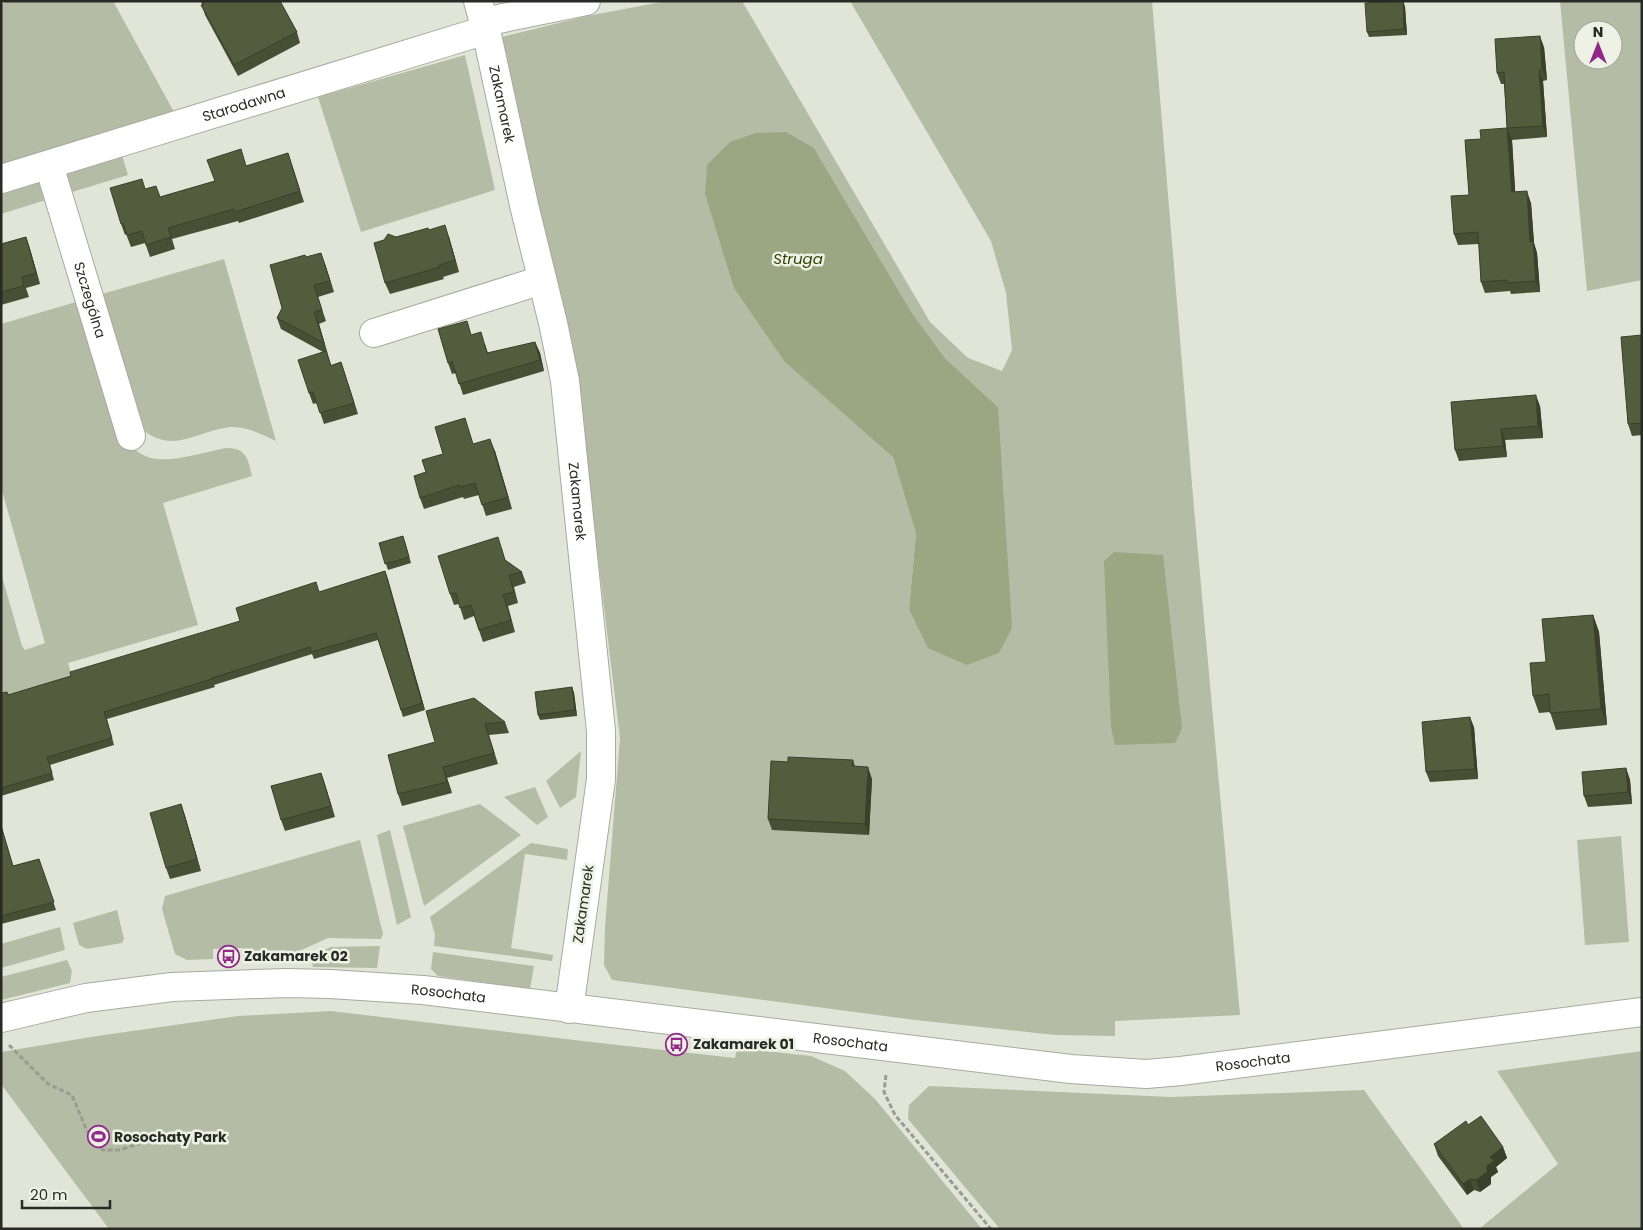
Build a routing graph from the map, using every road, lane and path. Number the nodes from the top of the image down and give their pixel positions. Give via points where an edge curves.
1 (586, 1) edge
2 (483, 18) edge
3 (49, 165) junction
4 (1, 179) edge
5 (542, 280) junction
6 (374, 333) dead end
7 (131, 436) dead end
8 (569, 1008) junction
9 (1642, 1012) edge
10 (1, 1018) edge
11 (8, 1044) dead end
12 (889, 1047) junction
13 (139, 1144) dead end
14 (991, 1229) edge

1 - 2 street, Starodawna
2 - 3 street, Starodawna
2 - 5 street, Zakamarek
3 - 4 street, Starodawna
3 - 7 street, Szczególna
5 - 6 street
5 - 8 street, Zakamarek via 565,381 600,731 601,779
8 - 10 street, Rosochata via 387,987 286,983 140,990 86,998
8 - 12 street, Rosochata
9 - 12 street, Rosochata via 1146,1074 1070,1069
11 - 13 path via 48,1084 72,1095 87,1131 104,1150
12 - 14 path via 884,1092 895,1115

